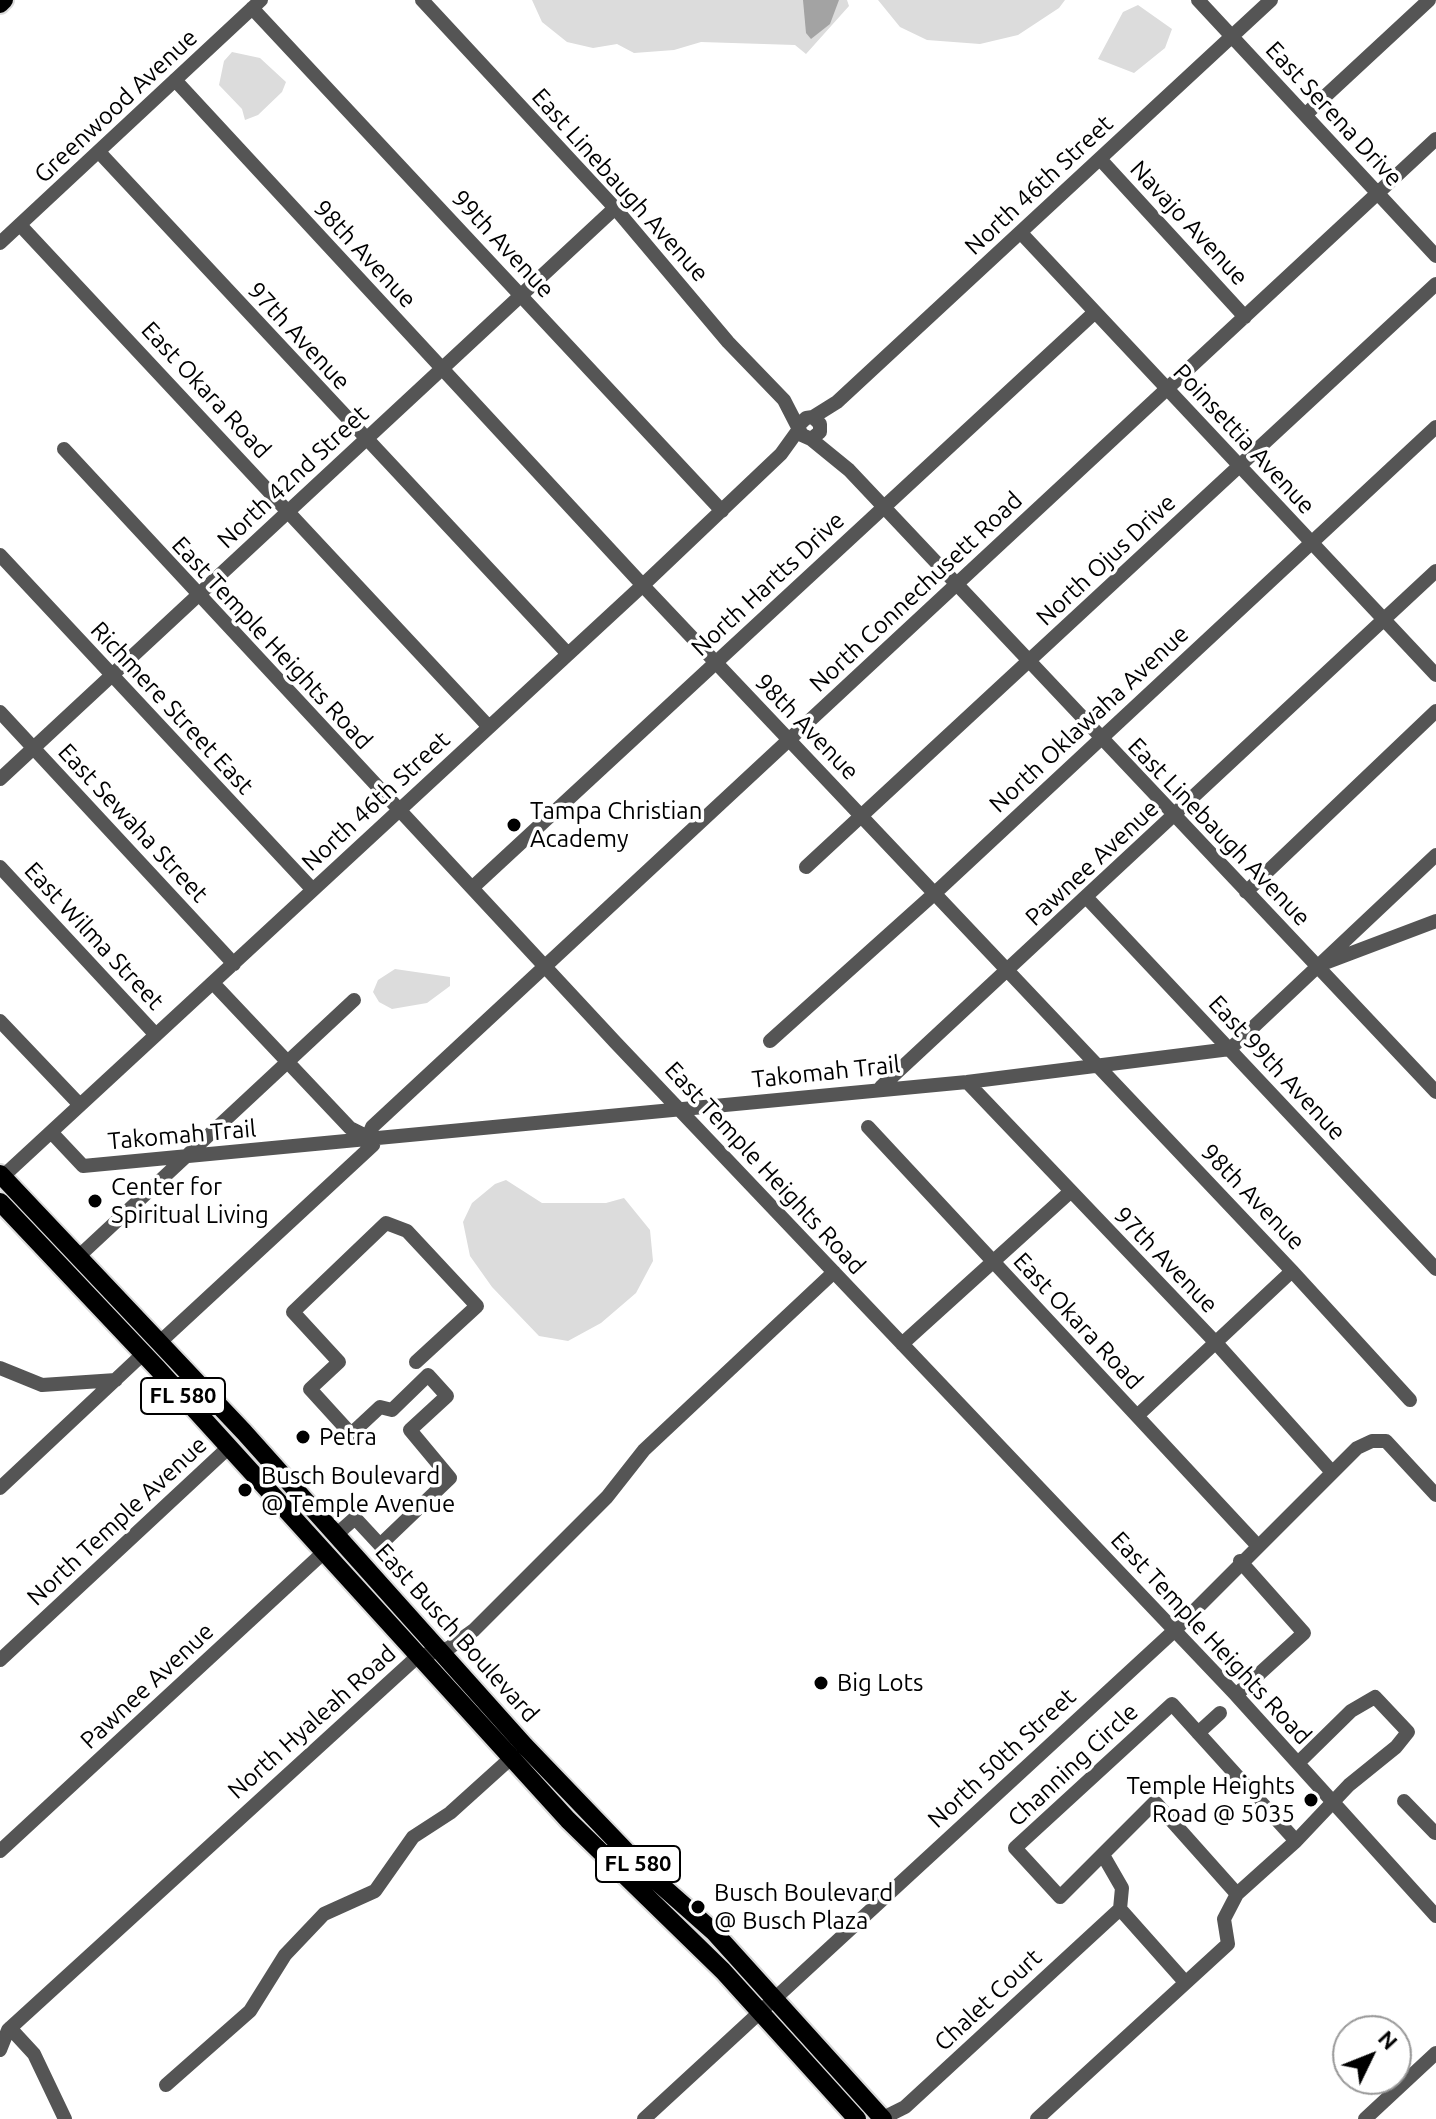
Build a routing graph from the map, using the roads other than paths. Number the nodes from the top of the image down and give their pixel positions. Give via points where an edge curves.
1 (422, 0) edge
2 (1198, 0) edge
3 (1271, 0) edge
4 (1429, 0) edge
5 (256, 4) edge
6 (1232, 36) junction
7 (175, 80) junction
8 (1305, 115) junction
9 (1436, 139) edge
10 (99, 152) junction
11 (1100, 159) junction
12 (1378, 193) junction
13 (615, 208) junction
14 (20, 225) junction
15 (1021, 233) junction
16 (0, 243) edge
17 (1436, 256) edge
18 (1436, 284) edge
19 (521, 295) junction
20 (1095, 312) junction
21 (1245, 317) junction
22 (442, 370) junction
23 (1167, 389) junction
24 (1436, 427) edge
25 (810, 428) junction
26 (365, 440) junction
27 (64, 449) dead end
28 (1239, 466) junction
29 (884, 507) junction
30 (290, 511) junction
31 (722, 511) junction
32 (1312, 543) junction
33 (0, 555) edge
34 (1436, 571) edge
35 (643, 585) junction
36 (957, 585) junction
37 (197, 596) junction
38 (1384, 620) junction
39 (568, 654) junction
40 (716, 662) junction
41 (1028, 662) junction
42 (1436, 675) edge
43 (112, 676) junction
44 (1436, 711) edge
45 (0, 712) edge
46 (489, 727) junction
47 (1100, 739) junction
48 (789, 741) junction
49 (33, 748) junction
50 (0, 779) edge
51 (398, 811) junction
52 (863, 817) junction
53 (1173, 817) junction
54 (1436, 855) edge
55 (0, 867) edge
56 (806, 867) dead end
57 (472, 888) junction
58 (313, 890) junction
59 (1246, 892) junction
60 (935, 893) junction
61 (1087, 898) junction
62 (1436, 921) edge
63 (234, 964) junction
64 (1317, 966) junction
65 (545, 967) junction
66 (1006, 971) junction
67 (213, 983) junction
68 (354, 1000) dead end
69 (0, 1021) edge
70 (156, 1035) junction
71 (770, 1041) dead end
72 (1230, 1049) junction
73 (286, 1061) junction
74 (1098, 1067) junction
75 (967, 1082) junction
76 (881, 1087) junction
77 (1436, 1092) edge
78 (80, 1105) junction
79 (680, 1110) junction
80 (868, 1127) dead end
81 (51, 1132) junction
82 (368, 1137) junction
83 (182, 1159) junction
84 (1, 1177) edge
85 (1070, 1192) junction
86 (0, 1202) edge
87 (78, 1257) junction
88 (994, 1263) junction
89 (1436, 1269) edge
90 (1292, 1271) junction
91 (834, 1272) junction
92 (81, 1287) junction
93 (160, 1342) junction
94 (902, 1344) junction
95 (1217, 1344) junction
96 (144, 1353) junction
97 (416, 1362) dead end
98 (0, 1368) edge
99 (157, 1368) junction
100 (116, 1379) junction
101 (1410, 1400) dead end
102 (1137, 1416) junction
103 (244, 1432) junction
104 (229, 1447) junction
105 (1331, 1471) junction
106 (0, 1488) edge
107 (1436, 1495) edge
108 (331, 1528) junction
109 (1257, 1545) junction
110 (323, 1553) junction
111 (1240, 1561) junction
112 (1175, 1630) junction
113 (441, 1651) junction
114 (417, 1657) junction
115 (0, 1660) edge
116 (1236, 1695) junction
117 (1220, 1713) dead end
118 (1198, 1733) junction
119 (511, 1758) junction
120 (1298, 1763) junction
121 (1404, 1801) dead end
122 (1333, 1803) junction
123 (568, 1820) junction
124 (1436, 1833) edge
125 (1296, 1841) junction
126 (0, 1851) edge
127 (1103, 1855) junction
128 (645, 1871) junction
129 (1237, 1894) junction
130 (1120, 1909) junction
131 (1435, 1912) edge
132 (1185, 1982) junction
133 (774, 1998) junction
134 (760, 2012) junction
135 (6, 2026) edge
136 (0, 2050) edge
137 (1436, 2053) edge
138 (166, 2085) dead end
139 (65, 2119) edge
140 (644, 2119) edge
141 (857, 2119) edge
142 (883, 2119) edge
143 (1037, 2119) edge
144 (1365, 2119) edge

1 - 13 street, East Linebaugh Avenue
2 - 6 street, East Serena Drive
3 - 6 street, North 46th Street
4 - 8 street
5 - 7 street, Greenwood Avenue
5 - 19 street, 99th Avenue
6 - 8 street, East Serena Drive
6 - 11 street, North 46th Street
7 - 10 street, Greenwood Avenue
7 - 22 street, 98th Avenue
8 - 12 street, East Serena Drive
9 - 12 street, North Connechusett Road
10 - 14 street, Greenwood Avenue
10 - 26 street, 97th Avenue
11 - 15 street, North 46th Street
11 - 21 street, Navajo Avenue
12 - 17 street, East Serena Drive
12 - 21 street, North Connechusett Road
13 - 19 street, North 42nd Street
13 - 25 street, East Linebaugh Avenue via 728,342
14 - 16 street, Greenwood Avenue
14 - 30 street, East Okara Road
15 - 20 street, Poinsettia Avenue
15 - 25 street, North 46th Street
18 - 28 street, North Ojus Drive
19 - 22 street, North 42nd Street
19 - 31 street, 99th Avenue
20 - 23 street, Poinsettia Avenue
20 - 29 street, North Hartts Drive
21 - 23 street, North Connechusett Road
22 - 26 street, North 42nd Street
22 - 35 street, 98th Avenue
23 - 28 street, Poinsettia Avenue
23 - 36 street, North Connechusett Road
24 - 32 street, North Oklawaha Avenue
25 - 29 street, East Linebaugh Avenue
25 - 31 street, North 46th Street
26 - 30 street, North 42nd Street
26 - 39 street, 97th Avenue
27 - 37 street, East Temple Heights Road
28 - 32 street, Poinsettia Avenue
28 - 41 street, North Ojus Drive
29 - 36 street, East Linebaugh Avenue
29 - 40 street, North Hartts Drive
30 - 37 street, North 42nd Street
30 - 46 street, East Okara Road
31 - 35 street, North 46th Street
32 - 38 street, Poinsettia Avenue
32 - 47 street, North Oklawaha Avenue
33 - 43 street, Richmere Street East
34 - 38 street, Pawnee Avenue
35 - 39 street, North 46th Street
35 - 40 street, 98th Avenue
36 - 41 street, East Linebaugh Avenue
36 - 48 street, North Connechusett Road
37 - 43 street, North 42nd Street
37 - 51 street, East Temple Heights Road
38 - 42 street, Poinsettia Avenue
38 - 53 street, Pawnee Avenue
39 - 46 street, North 46th Street
40 - 48 street, 98th Avenue
40 - 57 street, North Hartts Drive
41 - 47 street, East Linebaugh Avenue
41 - 52 street, North Ojus Drive
43 - 49 street, North 42nd Street
43 - 58 street, Richmere Street East
44 - 59 street
45 - 49 street, East Sewaha Street
46 - 51 street, North 46th Street
47 - 53 street, East Linebaugh Avenue
47 - 60 street, North Oklawaha Avenue
48 - 52 street, 98th Avenue
48 - 65 street, North Connechusett Road
49 - 50 street, North 42nd Street
49 - 63 street, East Sewaha Street
51 - 57 street, East Temple Heights Road
51 - 58 street, North 46th Street
52 - 56 street, North Ojus Drive
52 - 60 street, 98th Avenue
53 - 59 street, East Linebaugh Avenue
53 - 61 street, Pawnee Avenue
54 - 64 street
55 - 70 street, East Wilma Street
57 - 65 street, East Temple Heights Road
58 - 63 street, North 46th Street
59 - 64 street, East Linebaugh Avenue
60 - 66 street, 98th Avenue
60 - 71 street, North Oklawaha Avenue
61 - 66 street, Pawnee Avenue
61 - 72 street, East 99th Avenue
62 - 64 street
63 - 67 street, North 46th Street
64 - 72 street
64 - 77 street, East Linebaugh Avenue
65 - 79 street, East Temple Heights Road
65 - 82 street, North Connechusett Road via 372,1127
66 - 74 street, 98th Avenue
66 - 76 street, Pawnee Avenue
67 - 70 street, North 46th Street
67 - 73 street
68 - 73 street
69 - 78 street
70 - 78 street, North 46th Street
72 - 74 street, Takomah Trail
72 - 89 street, East 99th Avenue
73 - 82 street via 350,1128
73 - 83 street
74 - 75 street, Takomah Trail
74 - 90 street, 98th Avenue
75 - 76 street, Takomah Trail
75 - 85 street, 97th Avenue
76 - 79 street, Takomah Trail
78 - 81 street, North 46th Street
79 - 82 street, Takomah Trail
79 - 91 street, East Temple Heights Road
80 - 88 street, East Okara Road
81 - 83 street, Takomah Trail via 83,1166
81 - 84 street, North 46th Street
82 - 83 street, Takomah Trail
82 - 93 street, North Connechusett Road via 373,1145
83 - 87 street
84 - 87 main road, East Busch Boulevard / FL 580
85 - 88 street
85 - 95 street, 97th Avenue
86 - 92 main road, East Busch Boulevard / FL 580
87 - 93 main road, East Busch Boulevard / FL 580
88 - 94 street
88 - 102 street, East Okara Road
90 - 95 street
90 - 101 street, 98th Avenue
91 - 94 street, East Temple Heights Road
91 - 113 street, North Hyaleah Road via 644,1450 607,1497 474,1630
92 - 93 main road via 94,1291 144,1340
92 - 96 main road, East Busch Boulevard / FL 580
93 - 103 main road, East Busch Boulevard / FL 580
94 - 112 street, East Temple Heights Road
95 - 102 street
95 - 105 street, 97th Avenue
96 - 99 main road, East Busch Boulevard / FL 580
96 - 100 street
97 - 108 street via 477,1306 407,1231 386,1223 293,1312 339,1362 310,1389 351,1434 380,1407 392,1410 428,1375 447,1396 410,1430 450,1478 380,1545 355,1518
98 - 100 street via 42,1385
99 - 103 main road via 172,1375 215,1422
99 - 104 main road, East Busch Boulevard / FL 580
100 - 106 street
102 - 109 street, East Okara Road
103 - 108 main road, East Busch Boulevard / FL 580
104 - 108 main road via 252,1455 305,1515
104 - 110 main road, East Busch Boulevard / FL 580
104 - 115 street, North Temple Avenue
105 - 107 street, North 50th Street via 1357,1448 1382,1439
105 - 109 street, North 50th Street
108 - 113 main road, East Busch Boulevard / FL 580
109 - 111 street, North 50th Street
110 - 114 main road, East Busch Boulevard / FL 580
110 - 126 street, Pawnee Avenue
111 - 112 street, North 50th Street
111 - 116 street via 1304,1633
112 - 116 street, East Temple Heights Road
112 - 133 street, North 50th Street
113 - 114 street, North Hyaleah Road
113 - 128 main road, East Busch Boulevard / FL 580
114 - 119 main road, East Busch Boulevard / FL 580
114 - 135 street, North Hyaleah Road
116 - 120 street, East Temple Heights Road
117 - 118 street
118 - 125 street
118 - 127 street, Channing Circle via 1172,1704 1015,1848 1060,1897
119 - 123 main road, East Busch Boulevard / FL 580
119 - 138 street via 450,1813 413,1837 375,1891 324,1914 285,1955 250,2011
120 - 122 street, East Temple Heights Road
120 - 122 street via 1351,1711 1375,1697 1408,1732
121 - 124 street
122 - 125 street
122 - 131 street, East Temple Heights Road
123 - 128 main road via 586,1826 620,1858
123 - 134 main road, East Busch Boulevard / FL 580
125 - 129 street
127 - 129 street, Channing Circle via 1155,1802
127 - 130 street via 1122,1888
128 - 133 main road, East Busch Boulevard / FL 580 via 714,1932
129 - 132 street via 1224,1919 1228,1944
130 - 132 street
130 - 142 street, Chalet Court via 908,2104
132 - 143 street
133 - 134 street, North 50th Street
133 - 142 main road, East Busch Boulevard / FL 580
134 - 140 street, North 50th Street
134 - 141 main road, East Busch Boulevard / FL 580
135 - 136 street, North Hyaleah Road
135 - 139 street via 34,2054
137 - 144 street

